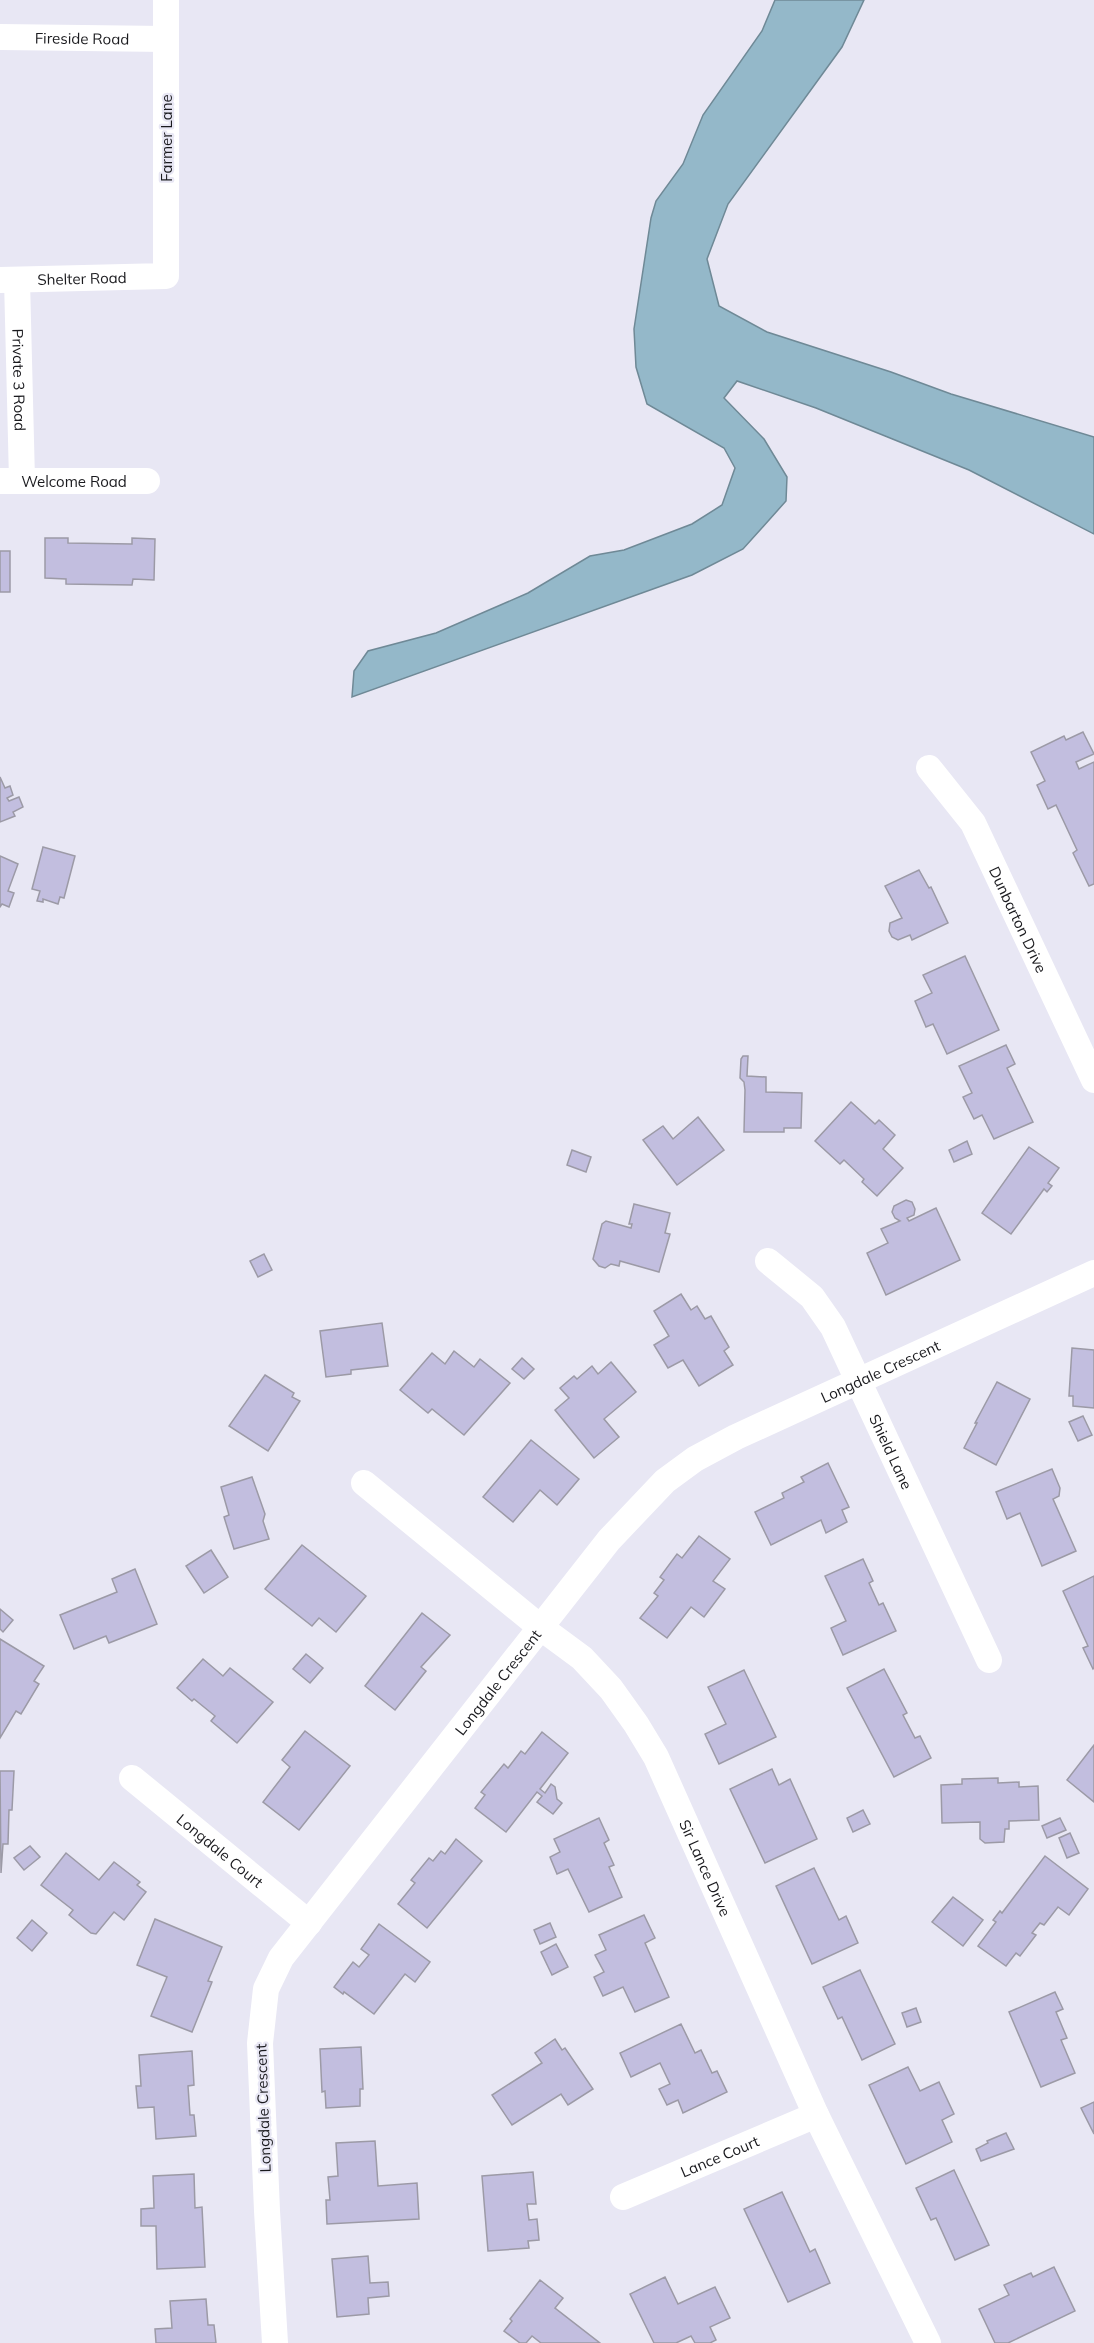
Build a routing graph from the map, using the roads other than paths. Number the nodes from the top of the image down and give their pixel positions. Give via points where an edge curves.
1 (166, 0) edge
2 (0, 37) edge
3 (166, 39) junction
4 (166, 276) joint
5 (8, 280) edge
6 (11, 481) edge
7 (147, 481) dead end
8 (929, 768) dead end
9 (1094, 1080) edge
10 (768, 1261) dead end
11 (1094, 1273) edge
12 (859, 1381) junction
13 (364, 1483) dead end
14 (540, 1627) junction
15 (989, 1660) dead end
16 (132, 1778) dead end
17 (309, 1923) junction
18 (816, 2115) junction
19 (623, 2197) dead end
20 (275, 2343) edge
21 (928, 2343) edge

1 - 3 street, Farmer Lane
2 - 3 street, Fireside Road
3 - 4 street, Farmer Lane
4 - 5 street, Shelter Road
5 - 6 street, Private 3 Road
6 - 7 street, Welcome Road
8 - 9 street, Dunbarton Drive via 973,823
10 - 12 street, Shield Lane via 812,1297 833,1327
11 - 12 street, Longdale Crescent
12 - 14 street, Longdale Crescent via 736,1437 665,1481 609,1540
12 - 15 street, Shield Lane
13 - 14 street, Sir Lance Drive
14 - 17 street, Longdale Crescent
14 - 18 street, Sir Lance Drive via 582,1658 611,1689 656,1757
16 - 17 street, Longdale Court
17 - 20 street, Longdale Crescent via 281,1958 266,1989 260,2043
18 - 19 street, Lance Court
18 - 21 street, Sir Lance Drive

